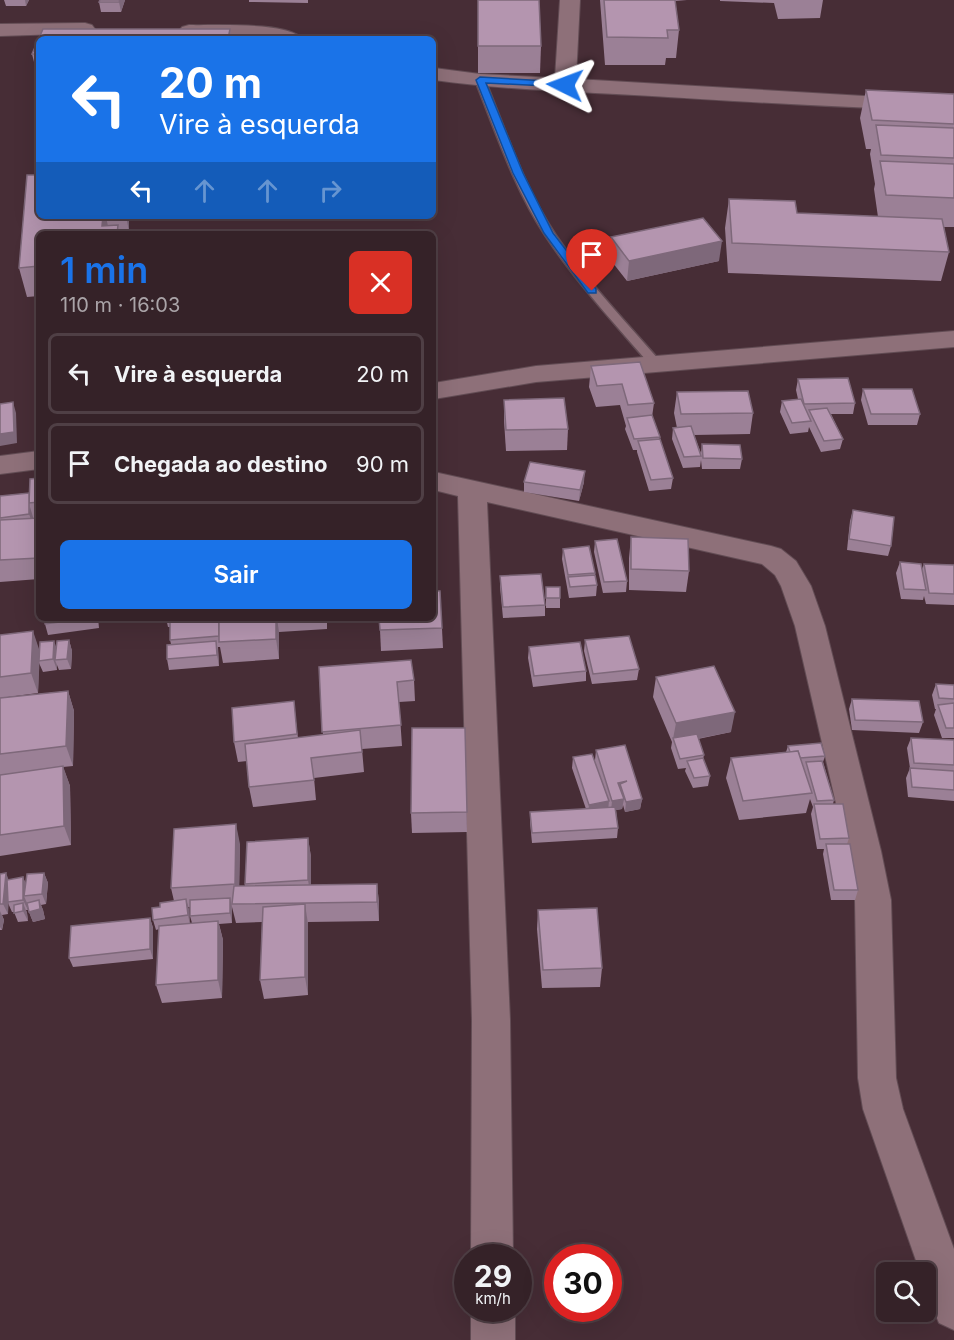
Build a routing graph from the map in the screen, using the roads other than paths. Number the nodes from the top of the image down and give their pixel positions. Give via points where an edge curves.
1 (570, 0) edge
2 (0, 30) edge
3 (103, 30) edge
4 (171, 31) edge
5 (282, 36) edge
6 (436, 74) edge
7 (480, 80) junction
8 (565, 85) junction
9 (954, 104) edge
10 (954, 339) edge
11 (656, 364) junction
12 (436, 392) edge
13 (36, 460) edge
14 (0, 465) edge
15 (436, 481) edge
16 (472, 490) junction
17 (492, 1244) edge
18 (954, 1308) edge
19 (493, 1322) edge
20 (493, 1340) edge

1 - 8 street
2 - 3 street
4 - 5 street
6 - 7 street
7 - 8 street
7 - 11 lane via 518,173 549,233 592,291
8 - 9 street
10 - 11 street
11 - 12 street via 536,374
13 - 14 street
15 - 16 street
16 - 17 street via 491,1020
16 - 18 street via 771,556 786,568 796,586 819,660 873,900 877,1078 883,1109
19 - 20 street

